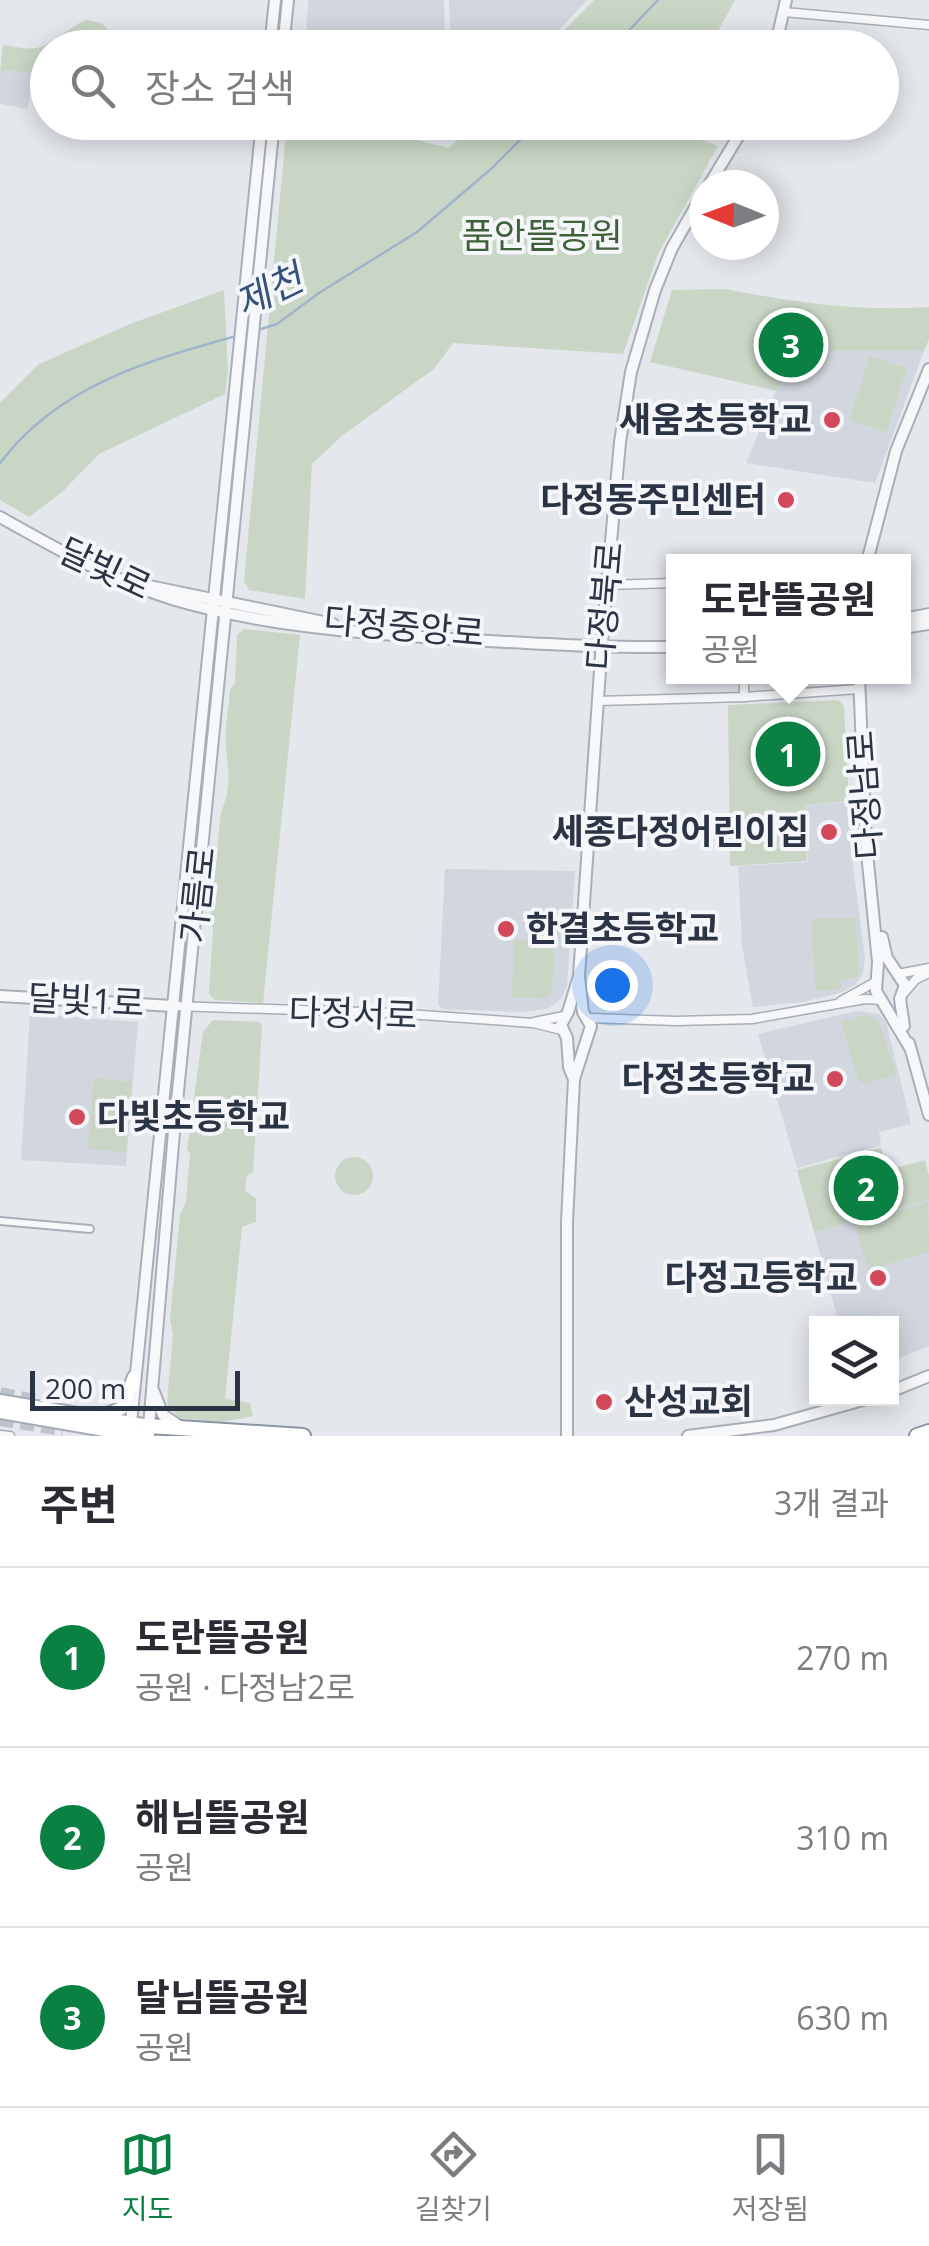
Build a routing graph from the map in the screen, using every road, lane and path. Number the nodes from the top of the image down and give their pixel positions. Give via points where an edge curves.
1 (275, 0) edge
2 (288, 0) edge
3 (785, 6) edge
4 (929, 25) edge
5 (272, 30) edge
6 (285, 30) edge
7 (260, 140) edge
8 (272, 140) edge
9 (737, 140) edge
10 (718, 170) edge
11 (689, 218) edge
12 (929, 369) edge
13 (0, 518) edge
14 (869, 554) edge
15 (666, 583) edge
16 (607, 585) junction
17 (220, 606) junction
18 (602, 644) junction
19 (666, 644) edge
20 (744, 684) edge
21 (851, 684) edge
22 (859, 684) edge
23 (744, 698) junction
24 (597, 701) junction
25 (875, 912) junction
26 (929, 970) edge
27 (896, 974) junction
28 (579, 976) junction
29 (878, 979) junction
30 (902, 995) junction
31 (0, 996) edge
32 (883, 1000) junction
33 (838, 1004) junction
34 (173, 1006) junction
35 (187, 1007) junction
36 (566, 1014) junction
37 (532, 1023) junction
38 (587, 1025) junction
39 (564, 1034) junction
40 (910, 1048) junction
41 (574, 1078) junction
42 (929, 1115) edge
43 (0, 1221) edge
44 (90, 1230) dead end
45 (152, 1370) junction
46 (929, 1376) edge
47 (134, 1377) junction
48 (899, 1388) edge
49 (0, 1401) edge
50 (842, 1406) edge
51 (0, 1412) edge
52 (100, 1427) edge
53 (194, 1429) junction
54 (929, 1431) edge
55 (138, 1432) edge
56 (0, 1435) edge
57 (264, 1435) edge
58 (10, 1436) edge
59 (304, 1436) edge
60 (568, 1436) edge
61 (688, 1436) edge
62 (918, 1436) edge

1 - 5 street
2 - 6 street
3 - 4 street
7 - 17 street, 가름로
8 - 17 street, 가름로
9 - 10 street
11 - 16 street, 다정북로 via 640,337 620,442
12 - 14 street via 896,452
13 - 17 street, 달빛로 via 99,571 168,598
15 - 16 street
16 - 18 street, 다정북로
17 - 18 street, 다정중앙로 via 333,630
17 - 34 street, 가름로
17 - 35 street, 가름로
18 - 19 street, 다정중앙로
18 - 24 street, 다정북로
20 - 23 street
21 - 23 street
22 - 25 street, 다정남로
23 - 24 street
24 - 28 street, 다정북로
25 - 27 street
25 - 29 street
26 - 27 street
26 - 30 street
27 - 29 street
27 - 30 street via 905,985
28 - 36 street
28 - 38 street
29 - 32 street
29 - 33 street
30 - 32 street
30 - 40 street
31 - 34 street, 달빛1로
32 - 33 street
32 - 40 street
33 - 38 street via 752,1019
34 - 35 street, 다정서로
34 - 47 street, 가름로
35 - 37 street, 다정서로
35 - 45 street, 가름로
36 - 37 street
36 - 38 street
36 - 39 street
37 - 39 street
38 - 39 street via 576,1040
38 - 41 street
39 - 41 street
40 - 42 street
41 - 60 street
43 - 44 street
45 - 53 street via 163,1415
45 - 55 street, 가름로
46 - 48 street
47 - 52 main road via 122,1408
47 - 55 street, 가름로
49 - 52 main road
50 - 61 street via 774,1425
51 - 52 main road
52 - 55 main road
53 - 55 highway
53 - 57 highway
54 - 62 highway
56 - 58 street
57 - 59 highway

